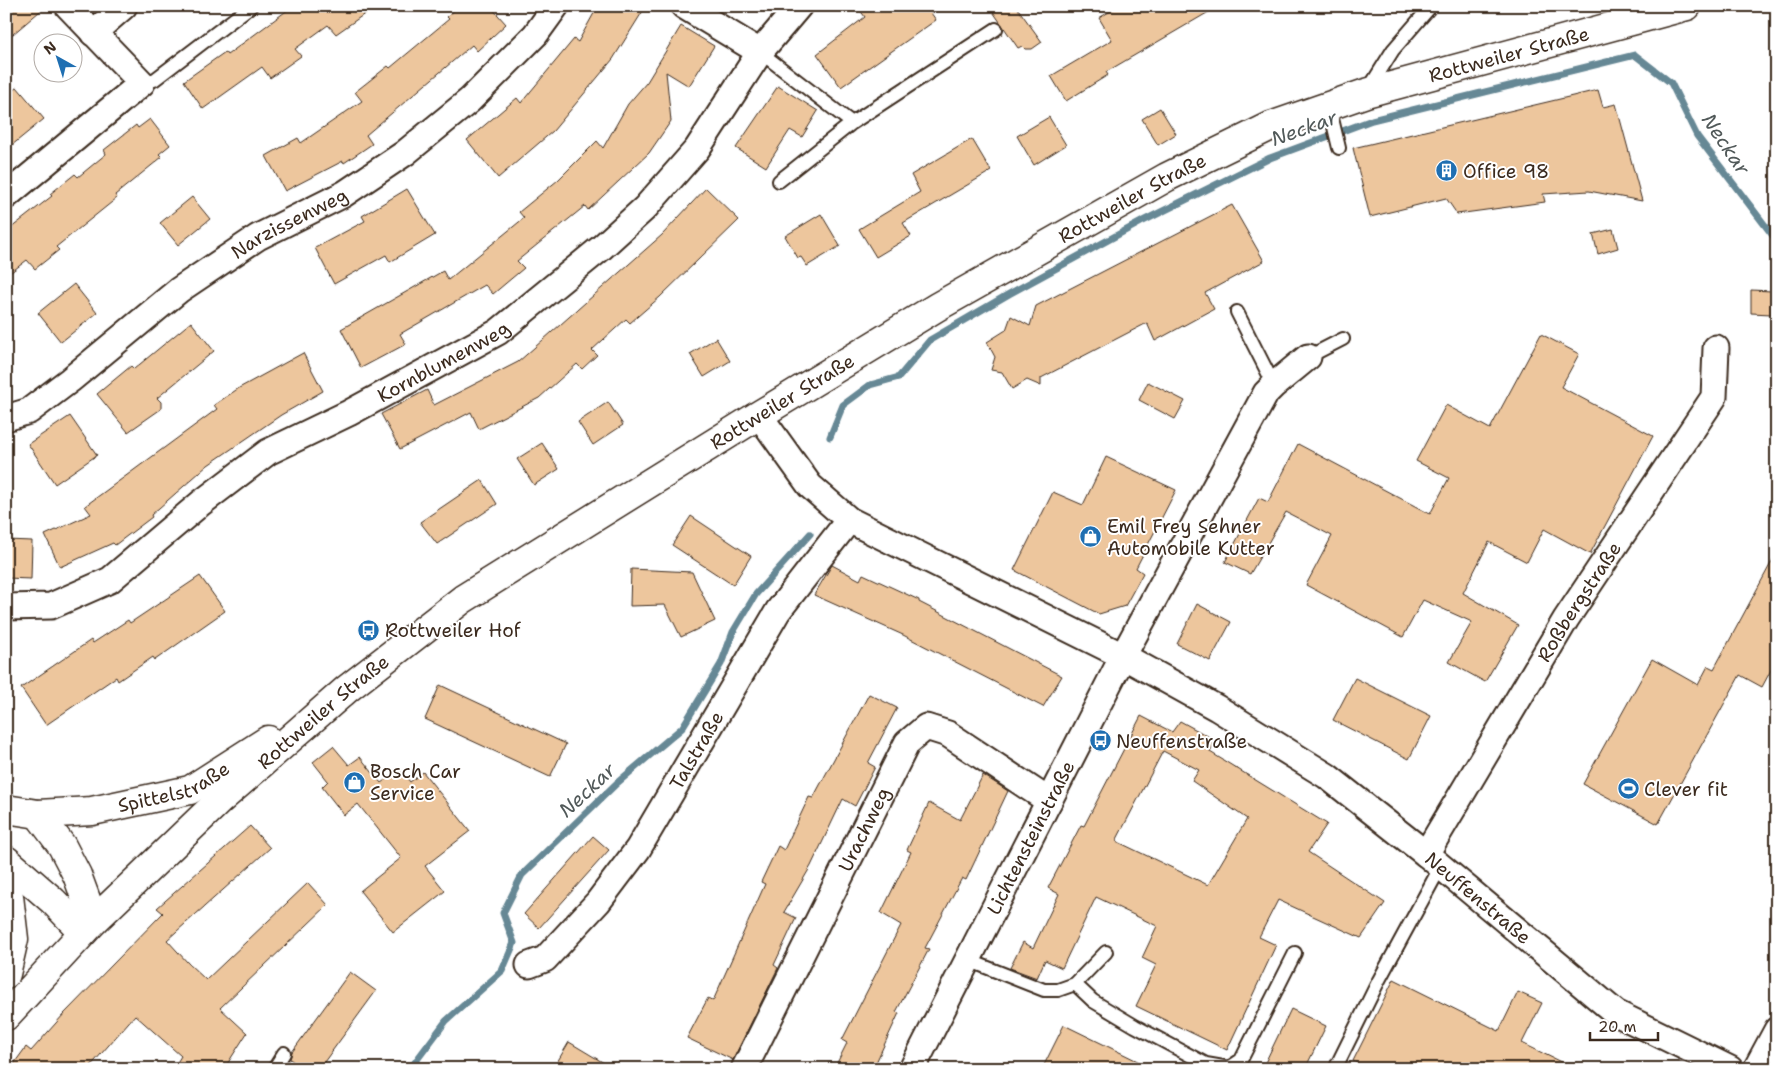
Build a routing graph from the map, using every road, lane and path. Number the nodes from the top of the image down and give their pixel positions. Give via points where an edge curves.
1 (68, 6) edge
2 (124, 6) edge
3 (251, 6) edge
4 (556, 6) edge
5 (684, 6) edge
6 (799, 6) edge
7 (1431, 6) edge
8 (1687, 6) edge
9 (996, 30) dead end
10 (93, 33) junction
11 (760, 52) junction
12 (142, 83) junction
13 (1366, 93) junction
14 (1330, 111) junction
15 (852, 123) junction
16 (1339, 148) dead end
17 (779, 181) dead end
18 (6, 196) edge
19 (1237, 312) dead end
20 (1343, 339) dead end
21 (1716, 348) dead end
22 (1308, 357) joint
23 (1274, 385) junction
24 (758, 415) junction
25 (6, 418) edge
26 (849, 520) junction
27 (6, 607) edge
28 (1123, 656) junction
29 (346, 689) junction
30 (1049, 800) junction
31 (6, 810) edge
32 (38, 814) junction
33 (6, 860) edge
34 (1434, 860) junction
35 (6, 892) edge
36 (88, 926) junction
37 (1106, 952) dead end
38 (1295, 953) dead end
39 (968, 960) junction
40 (529, 965) dead end
41 (6, 974) edge
42 (1075, 984) junction
43 (6, 1016) edge
44 (1777, 1030) edge
45 (284, 1053) dead end
46 (274, 1069) edge
47 (744, 1069) edge
48 (912, 1069) edge
49 (1335, 1069) edge
50 (1730, 1069) edge
51 (1756, 1069) edge

1 - 10 street
2 - 10 street
3 - 12 lane via 154,80
4 - 25 street, Narzissenweg via 535,35 470,100 405,153 344,194 250,242 179,290 29,411
5 - 11 street
6 - 11 street, Kornblumenweg
7 - 13 lane via 1392,50
8 - 13 main road, Rottweiler Straße
9 - 15 lane
10 - 12 street
11 - 15 lane
11 - 27 street, Kornblumenweg via 697,150 645,208 498,332 349,413 268,452 201,503 110,580 51,606
12 - 18 street
13 - 14 main road, Rottweiler Straße
14 - 16 lane
14 - 24 main road, Rottweiler Straße via 1271,126 1167,177 937,307
15 - 17 lane
19 - 23 lane
20 - 22 lane
21 - 34 street, Roßbergstraße via 1714,397 1566,619
22 - 23 street, Lichtensteinstraße
23 - 28 street, Lichtensteinstraße via 1266,393
24 - 26 street, Neuffenstraße via 810,486
24 - 29 main road, Rottweiler Straße via 463,599
26 - 28 street, Neuffenstraße
26 - 40 street, Talstraße via 778,611 638,849 598,902 544,959
28 - 30 street, Lichtensteinstraße
28 - 34 street, Neuffenstraße via 1217,708 1327,776
29 - 32 main road, Spittelstraße via 190,790 92,811
29 - 36 main road, Rottweiler Straße via 220,800
30 - 39 street, Lichtensteinstraße
30 - 47 street, Urachweg via 948,734 926,727 907,743
31 - 32 main road, Spittelstraße
32 - 36 main road via 62,846 77,875
33 - 36 main road
34 - 49 lane
34 - 50 street, Neuffenstraße via 1616,1013
35 - 41 main road via 14,939
36 - 43 main road, Rottweiler Straße
37 - 42 lane
38 - 42 lane via 1241,1060 1228,1068 1206,1064 1135,1026 1093,1001
39 - 42 lane via 1044,990 1058,990
39 - 48 street, Lichtensteinstraße
44 - 51 street
45 - 46 lane

